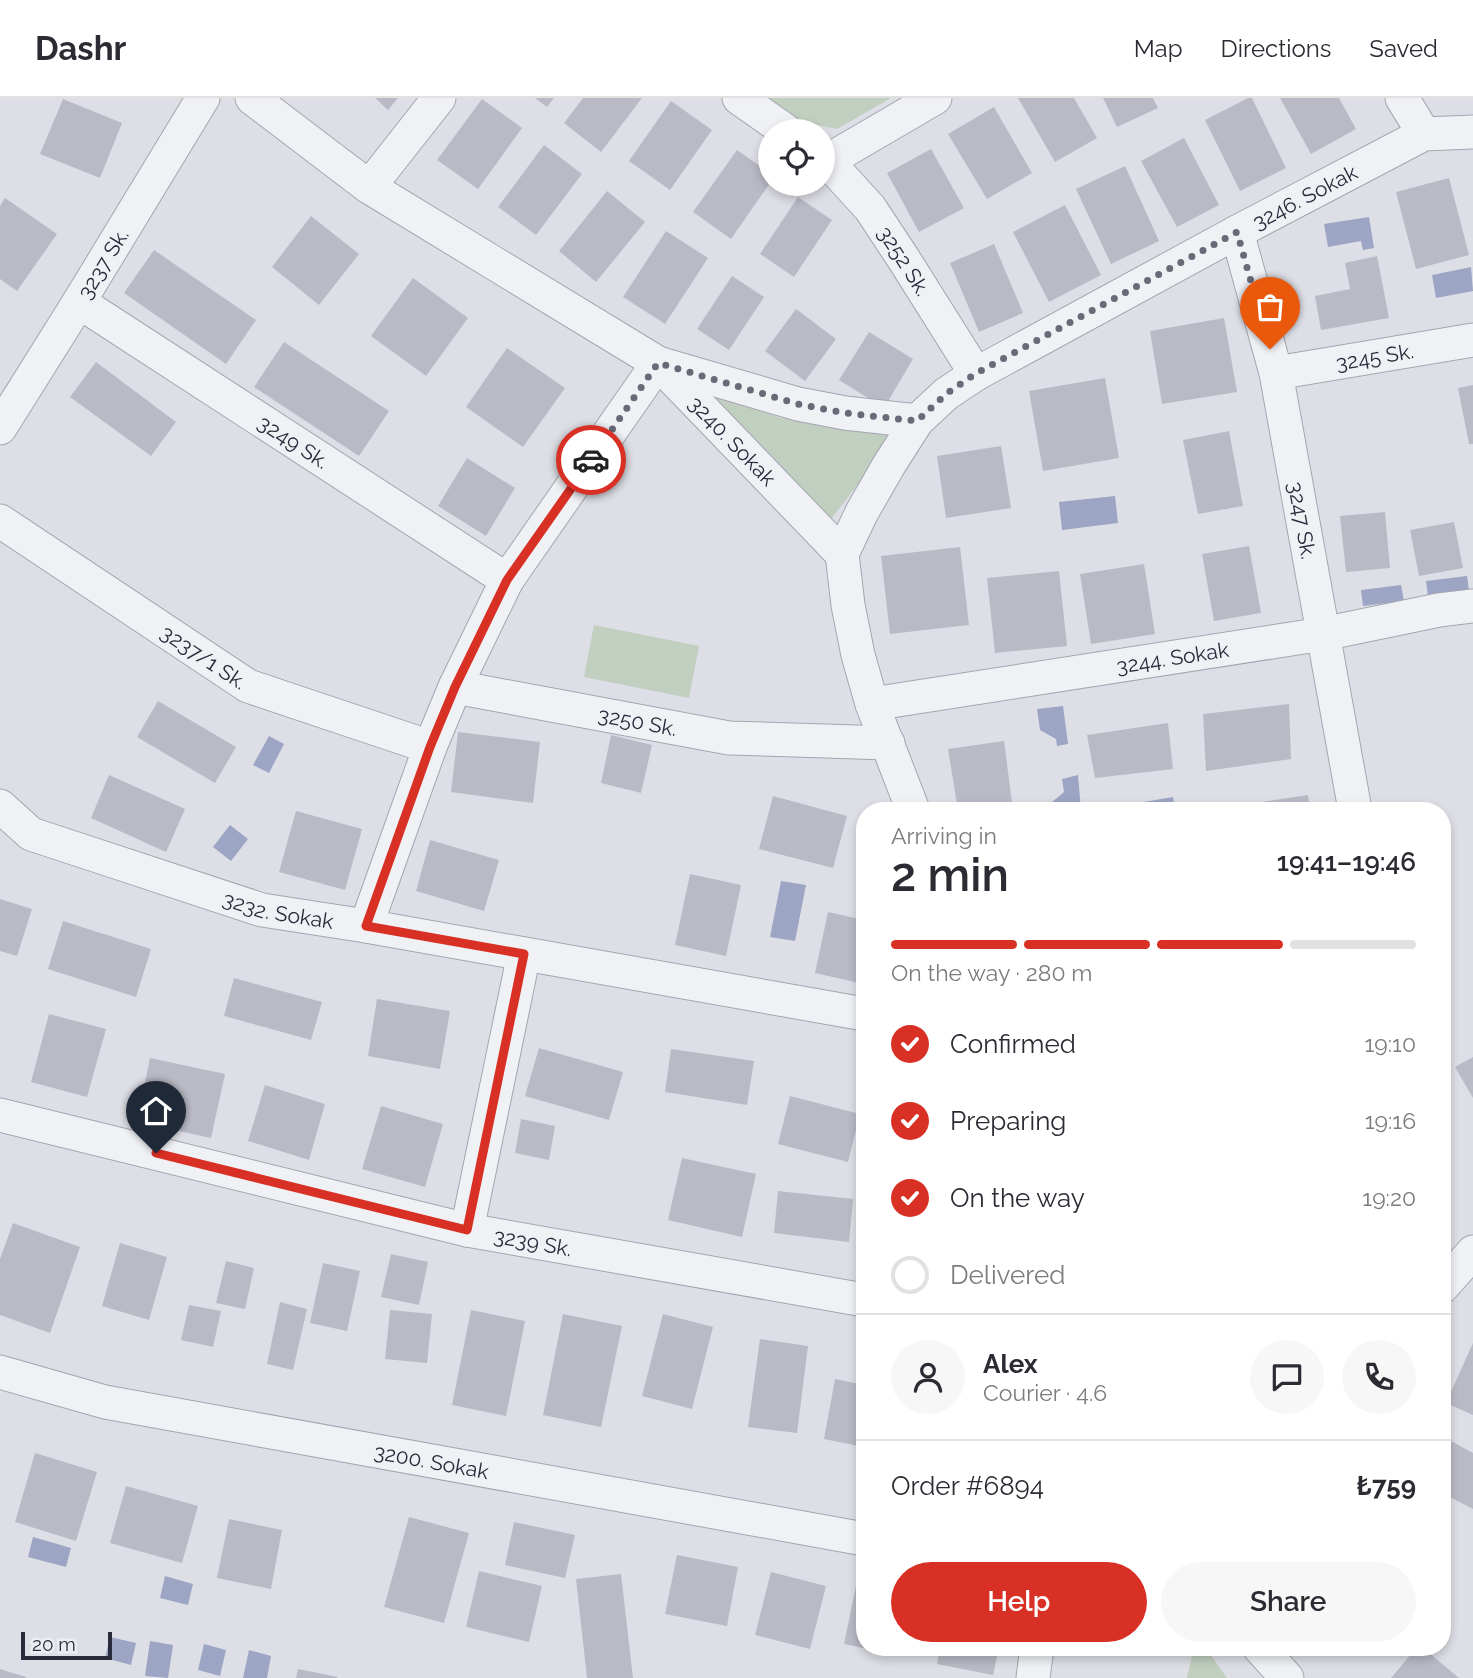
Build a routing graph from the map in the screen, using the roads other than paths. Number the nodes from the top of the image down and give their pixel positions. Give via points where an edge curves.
1 (203, 98) edge
2 (252, 98) edge
3 (439, 98) edge
4 (739, 98) edge
5 (935, 98) edge
6 (1402, 98) edge
7 (769, 119) edge
8 (1473, 132) edge
9 (1424, 134) junction
10 (835, 153) edge
11 (835, 170) edge
12 (369, 187) junction
13 (1237, 232) junction
14 (79, 302) junction
15 (1473, 340) edge
16 (658, 363) junction
17 (1276, 373) junction
18 (975, 374) junction
19 (917, 421) junction
20 (0, 428) edge
21 (0, 521) edge
22 (842, 554) junction
23 (507, 580) junction
24 (1473, 606) edge
25 (1323, 634) junction
26 (455, 687) junction
27 (872, 704) junction
28 (888, 743) junction
29 (430, 747) junction
30 (910, 802) edge
31 (1354, 802) edge
32 (0, 806) edge
33 (366, 926) junction
34 (524, 954) junction
35 (856, 1013) edge
36 (0, 1115) edge
37 (467, 1230) junction
38 (1473, 1252) edge
39 (1451, 1277) edge
40 (856, 1299) edge
41 (0, 1372) edge
42 (856, 1538) edge
43 (1036, 1656) edge
44 (1267, 1656) edge
45 (1033, 1678) edge
46 (1287, 1678) edge

1 - 14 street, 3237 Sk.
2 - 12 street, 3240. Sokak
3 - 12 street
4 - 7 street
5 - 10 street
6 - 9 street
8 - 9 street, 3246. Sokak
9 - 13 street, 3246. Sokak
11 - 18 street, 3252 Sk. via 870,208
12 - 16 street, 3240. Sokak
13 - 17 street, 3247 Sk.
13 - 18 street, 3246. Sokak
14 - 20 street, 3237 Sk.
14 - 23 street, 3249 Sk.
15 - 17 street, 3245 Sk.
16 - 19 street via 798,404
16 - 22 street, 3240. Sokak
16 - 23 street
17 - 25 street, 3247 Sk.
18 - 19 street, 3246. Sokak
19 - 22 street, 3246. Sokak
21 - 29 street, 3237/1 Sk. via 248,686
22 - 27 street via 858,655
23 - 26 street
24 - 25 street, 3244. Sokak
25 - 27 street, 3244. Sokak
25 - 31 street, 3247 Sk.
26 - 28 street, 3250 Sk. via 729,738
26 - 29 street
27 - 28 street
28 - 30 street
29 - 33 street
32 - 33 street, 3232. Sokak via 32,834 249,906
33 - 34 street, 3232. Sokak
34 - 35 street, 3232. Sokak
34 - 37 street
36 - 37 street, 3239 Sk.
37 - 40 street, 3239 Sk.
38 - 39 street
41 - 42 street, 3200. Sokak via 105,1402
43 - 45 street
44 - 46 street

